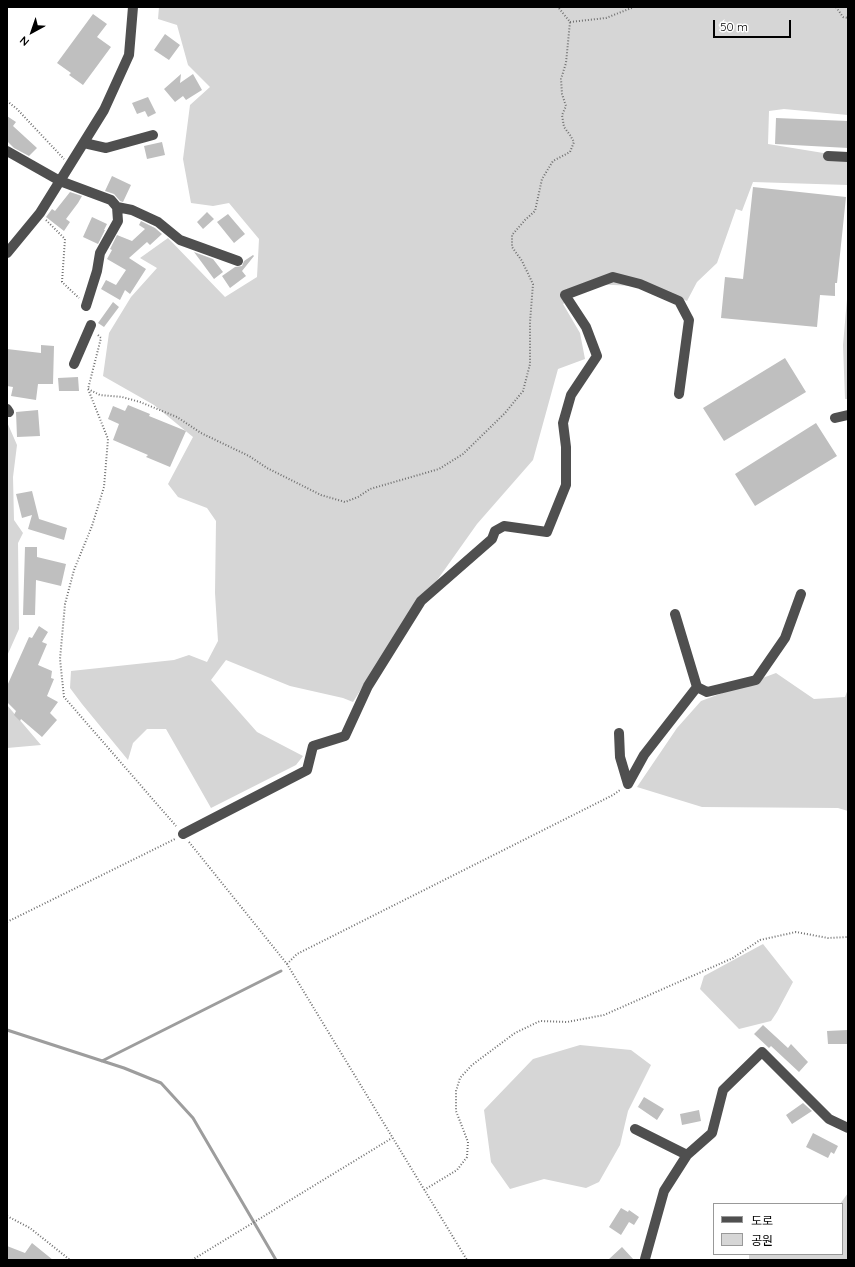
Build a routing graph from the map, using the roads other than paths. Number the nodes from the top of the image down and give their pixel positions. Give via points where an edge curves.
1 (133, 7) edge
2 (152, 135) dead end
3 (84, 143) junction
4 (7, 151) edge
5 (828, 156) dead end
6 (848, 158) edge
7 (60, 181) junction
8 (117, 207) junction
9 (7, 253) edge
10 (238, 261) dead end
11 (86, 306) road end
12 (91, 325) road end
13 (74, 364) dead end
14 (679, 394) dead end
15 (848, 415) edge
16 (834, 418) dead end
17 (801, 594) dead end
18 (676, 614) dead end
19 (697, 687) junction
20 (619, 733) dead end
21 (183, 834) road end
22 (848, 1128) edge
23 (635, 1129) dead end
24 (687, 1155) junction
25 (645, 1259) dead end

1 - 3 street via 129,55 104,110
2 - 3 street via 106,148
3 - 7 street
4 - 7 street
5 - 6 street
7 - 8 street via 111,200
7 - 9 street via 40,213
8 - 10 street via 132,210 158,222 180,240
8 - 11 street via 118,221 100,253
12 - 13 street
14 - 21 street via 689,320 679,301 640,284 613,277 565,295 586,327 596,356 571,395 564,423 566,485 547,532 504,526 494,531 492,539 421,601 368,686 345,736 313,746 307,770
15 - 16 street
17 - 19 street via 785,638 756,680 707,692
18 - 19 street
19 - 20 street via 644,755 628,784 620,757
22 - 24 street via 829,1118 762,1052 723,1090 712,1134
23 - 24 street
24 - 25 street via 664,1192

